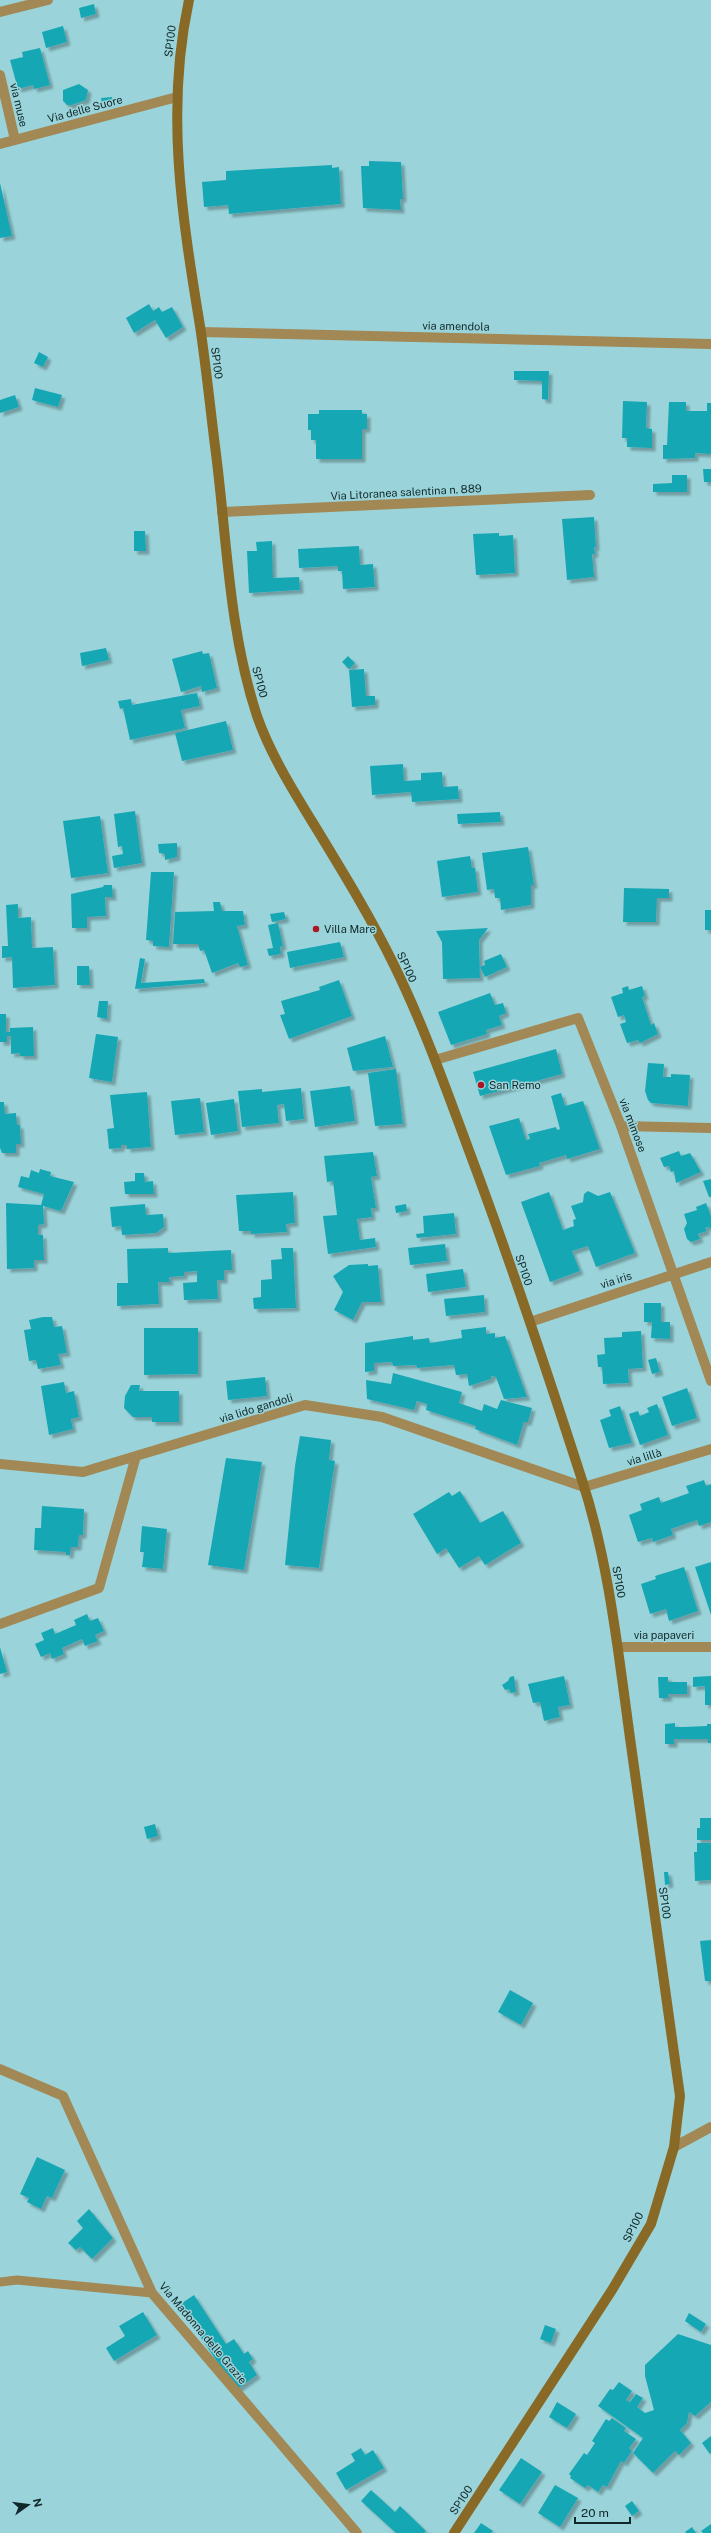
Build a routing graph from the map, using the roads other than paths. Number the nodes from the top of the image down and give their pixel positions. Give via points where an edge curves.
1 (48, 0) edge
2 (189, 0) edge
3 (0, 12) edge
4 (0, 75) edge
5 (177, 97) junction
6 (16, 140) junction
7 (0, 144) edge
8 (201, 332) junction
9 (711, 344) edge
10 (590, 495) dead end
11 (222, 512) junction
12 (435, 1060) junction
13 (621, 1126) junction
14 (711, 1128) edge
15 (711, 1262) edge
16 (675, 1274) junction
17 (530, 1322) junction
18 (711, 1381) edge
19 (711, 1449) edge
20 (136, 1456) junction
21 (0, 1464) edge
22 (584, 1487) junction
23 (0, 1624) edge
24 (618, 1647) junction
25 (711, 1647) edge
26 (0, 2069) edge
27 (711, 2127) edge
28 (674, 2147) junction
29 (0, 2282) edge
30 (152, 2293) junction
31 (357, 2533) edge
32 (454, 2533) edge

1 - 3 street
2 - 5 main road, SP100 / SP100 via 183,30
4 - 6 street, via muse
5 - 6 street, Via delle Suore
5 - 8 main road, SP100 / SP100 via 177,162 183,224
6 - 7 street, Via delle Suore
8 - 9 street, via amendola
8 - 11 main road, SP100 / SP100
10 - 11 street, Via Litoranea salentina n. 889
11 - 12 main road, SP100 / SP100 via 237,642 258,719 286,779 365,911 395,967
12 - 13 street, via mimose via 578,1018
12 - 17 main road, SP100 / SP100
13 - 14 street
13 - 16 street, via mimose
15 - 16 street, via iris
16 - 17 street, via iris
16 - 18 street, via mimose
17 - 22 main road, SP100 / SP100
19 - 22 street, via lillà
20 - 21 street, via lido gandoli via 83,1472
20 - 22 street, via lido gandoli via 305,1405 382,1417
20 - 23 street via 98,1588
22 - 24 main road, SP100 / SP100 via 604,1566
24 - 25 street, via papaveri
24 - 28 main road, SP100 / SP100 via 680,2096
26 - 30 street, Via Madonna delle Grazie via 63,2096
27 - 28 street
28 - 32 main road, SP100 / SP100 via 651,2224 612,2290
29 - 30 lane via 17,2280
30 - 31 street, Via Madonna delle Grazie

